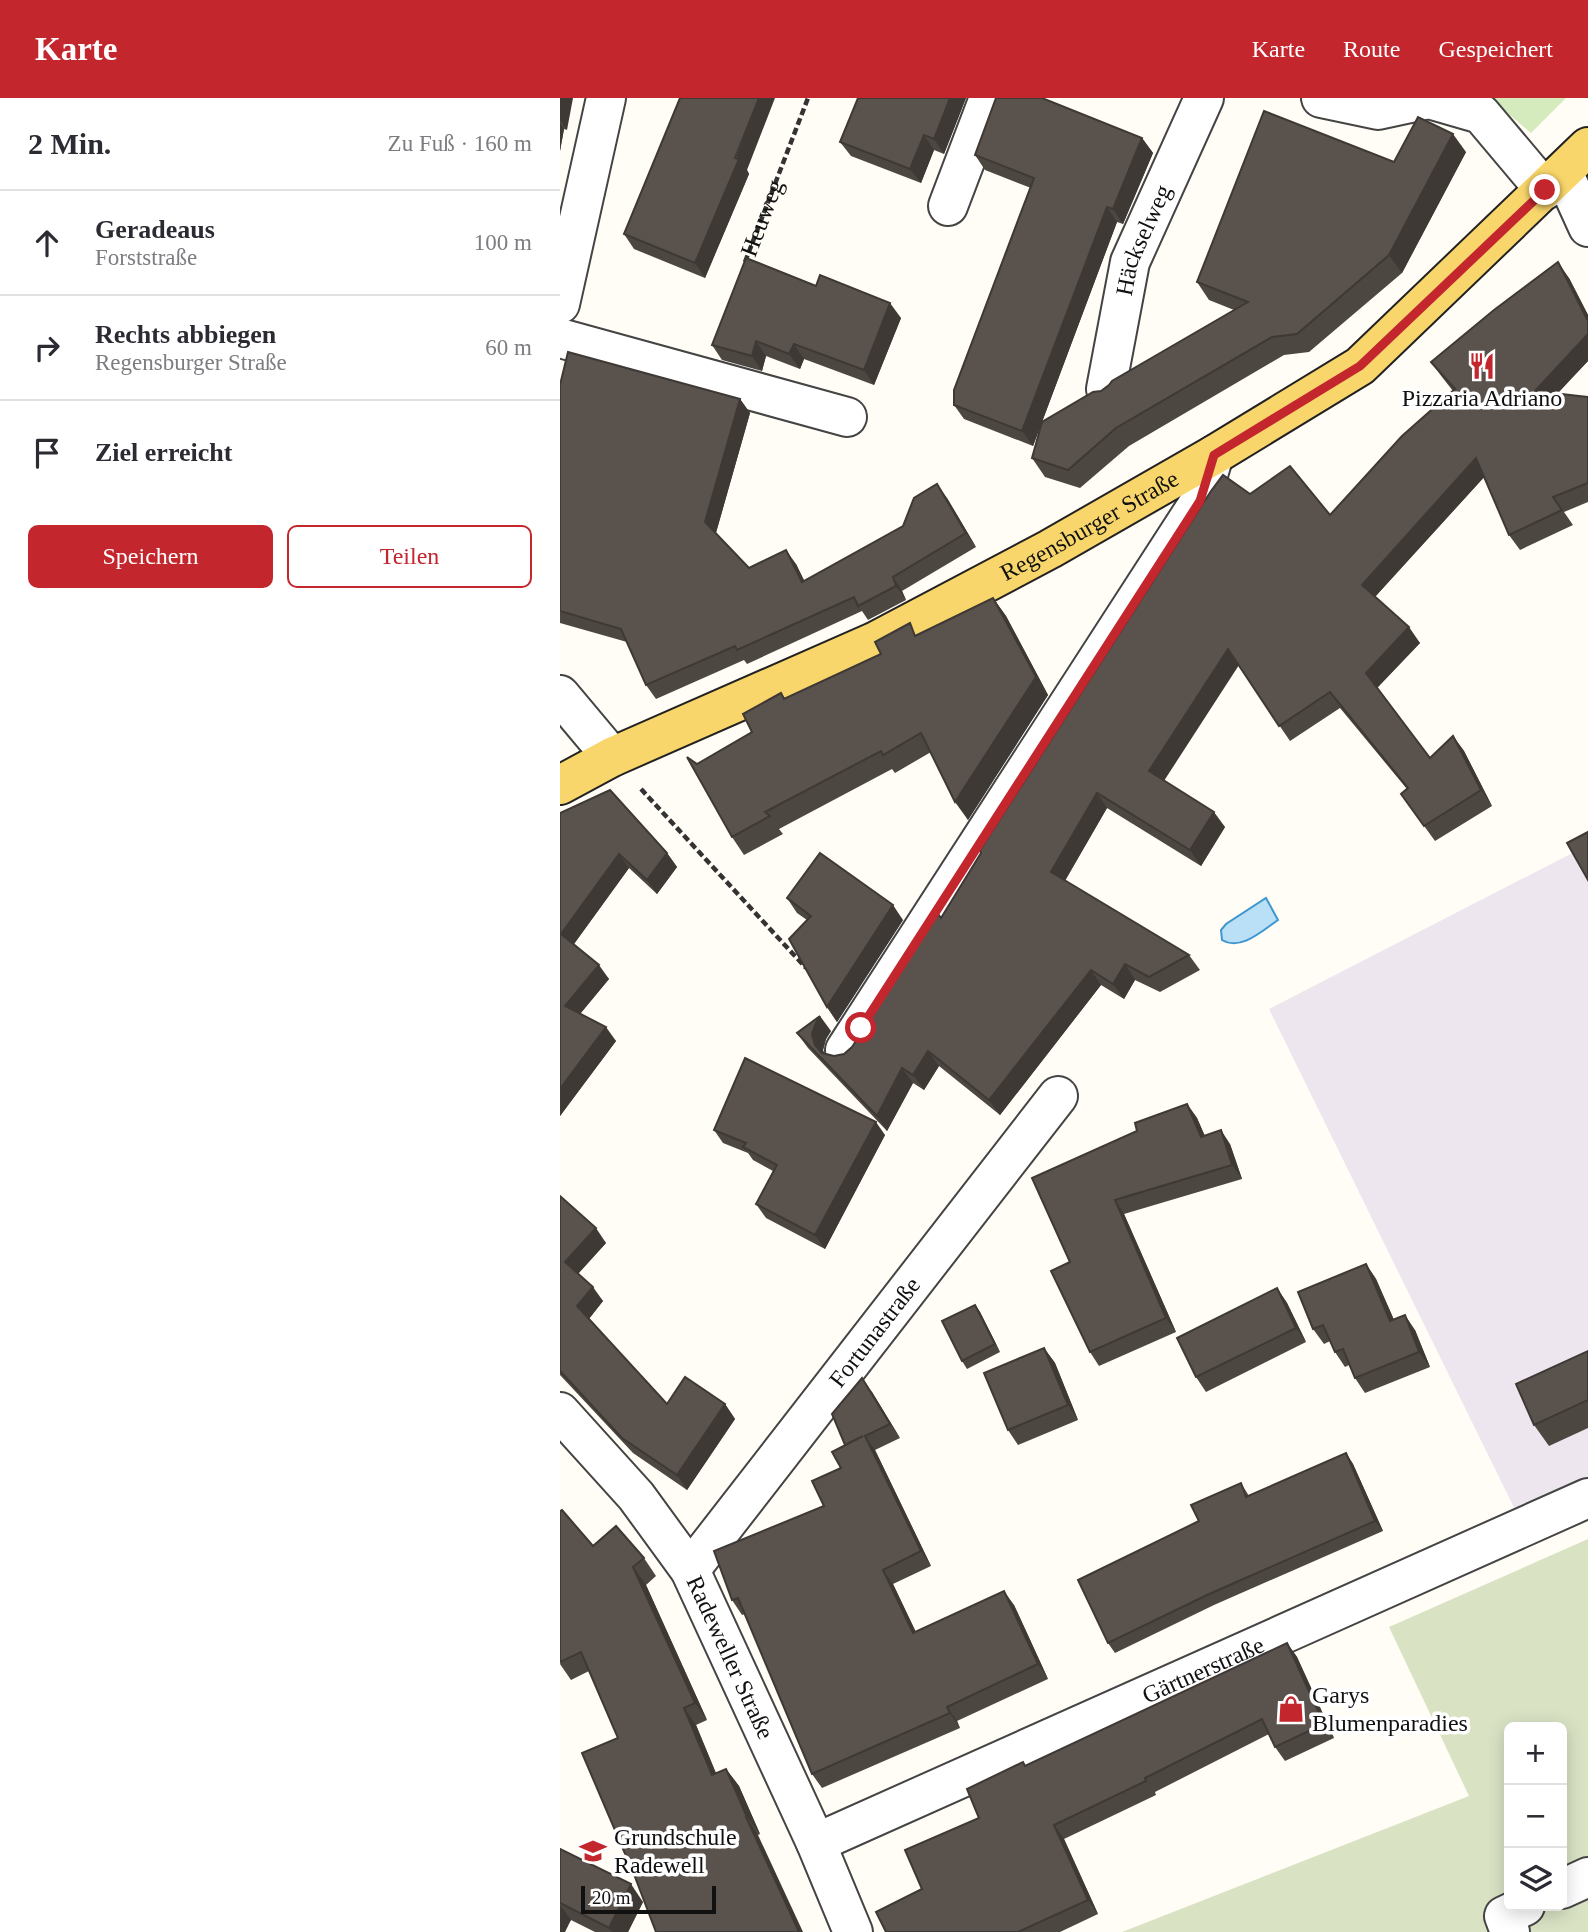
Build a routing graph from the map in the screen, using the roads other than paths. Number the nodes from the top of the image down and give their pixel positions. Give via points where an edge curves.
1 (606, 98) edge
2 (989, 98) edge
3 (1204, 98) edge
4 (1321, 98) edge
5 (1565, 170) edge
6 (948, 206) dead end
7 (1588, 227) edge
8 (560, 304) edge
9 (560, 338) edge
10 (1106, 389) edge
11 (847, 417) dead end
12 (1214, 455) junction
13 (560, 695) edge
14 (612, 757) junction
15 (560, 785) edge
16 (845, 1050) edge
17 (1058, 1096) dead end
18 (560, 1412) edge
19 (1588, 1498) edge
20 (690, 1570) junction
21 (816, 1843) junction
22 (1588, 1877) edge
23 (1567, 1887) edge
24 (1514, 1911) edge
25 (853, 1932) edge
26 (1510, 1932) edge

1 - 8 street
2 - 6 street
3 - 10 street, Häckselweg via 1130,262
4 - 5 street via 1378,110 1429,99 1481,114
5 - 7 street
5 - 12 main road, Regensburger Straße via 1360,366
9 - 11 street
12 - 14 main road, Regensburger Straße via 874,642
12 - 16 street via 1200,501
13 - 14 street
14 - 15 main road, Regensburger Straße
17 - 20 street, Fortunastraße
18 - 20 street, Radeweller Straße via 636,1496
19 - 21 street, Gärtnerstraße
20 - 21 street, Radeweller Straße
21 - 25 street, Radeweller Straße
22 - 23 street
24 - 26 street via 1504,1916

